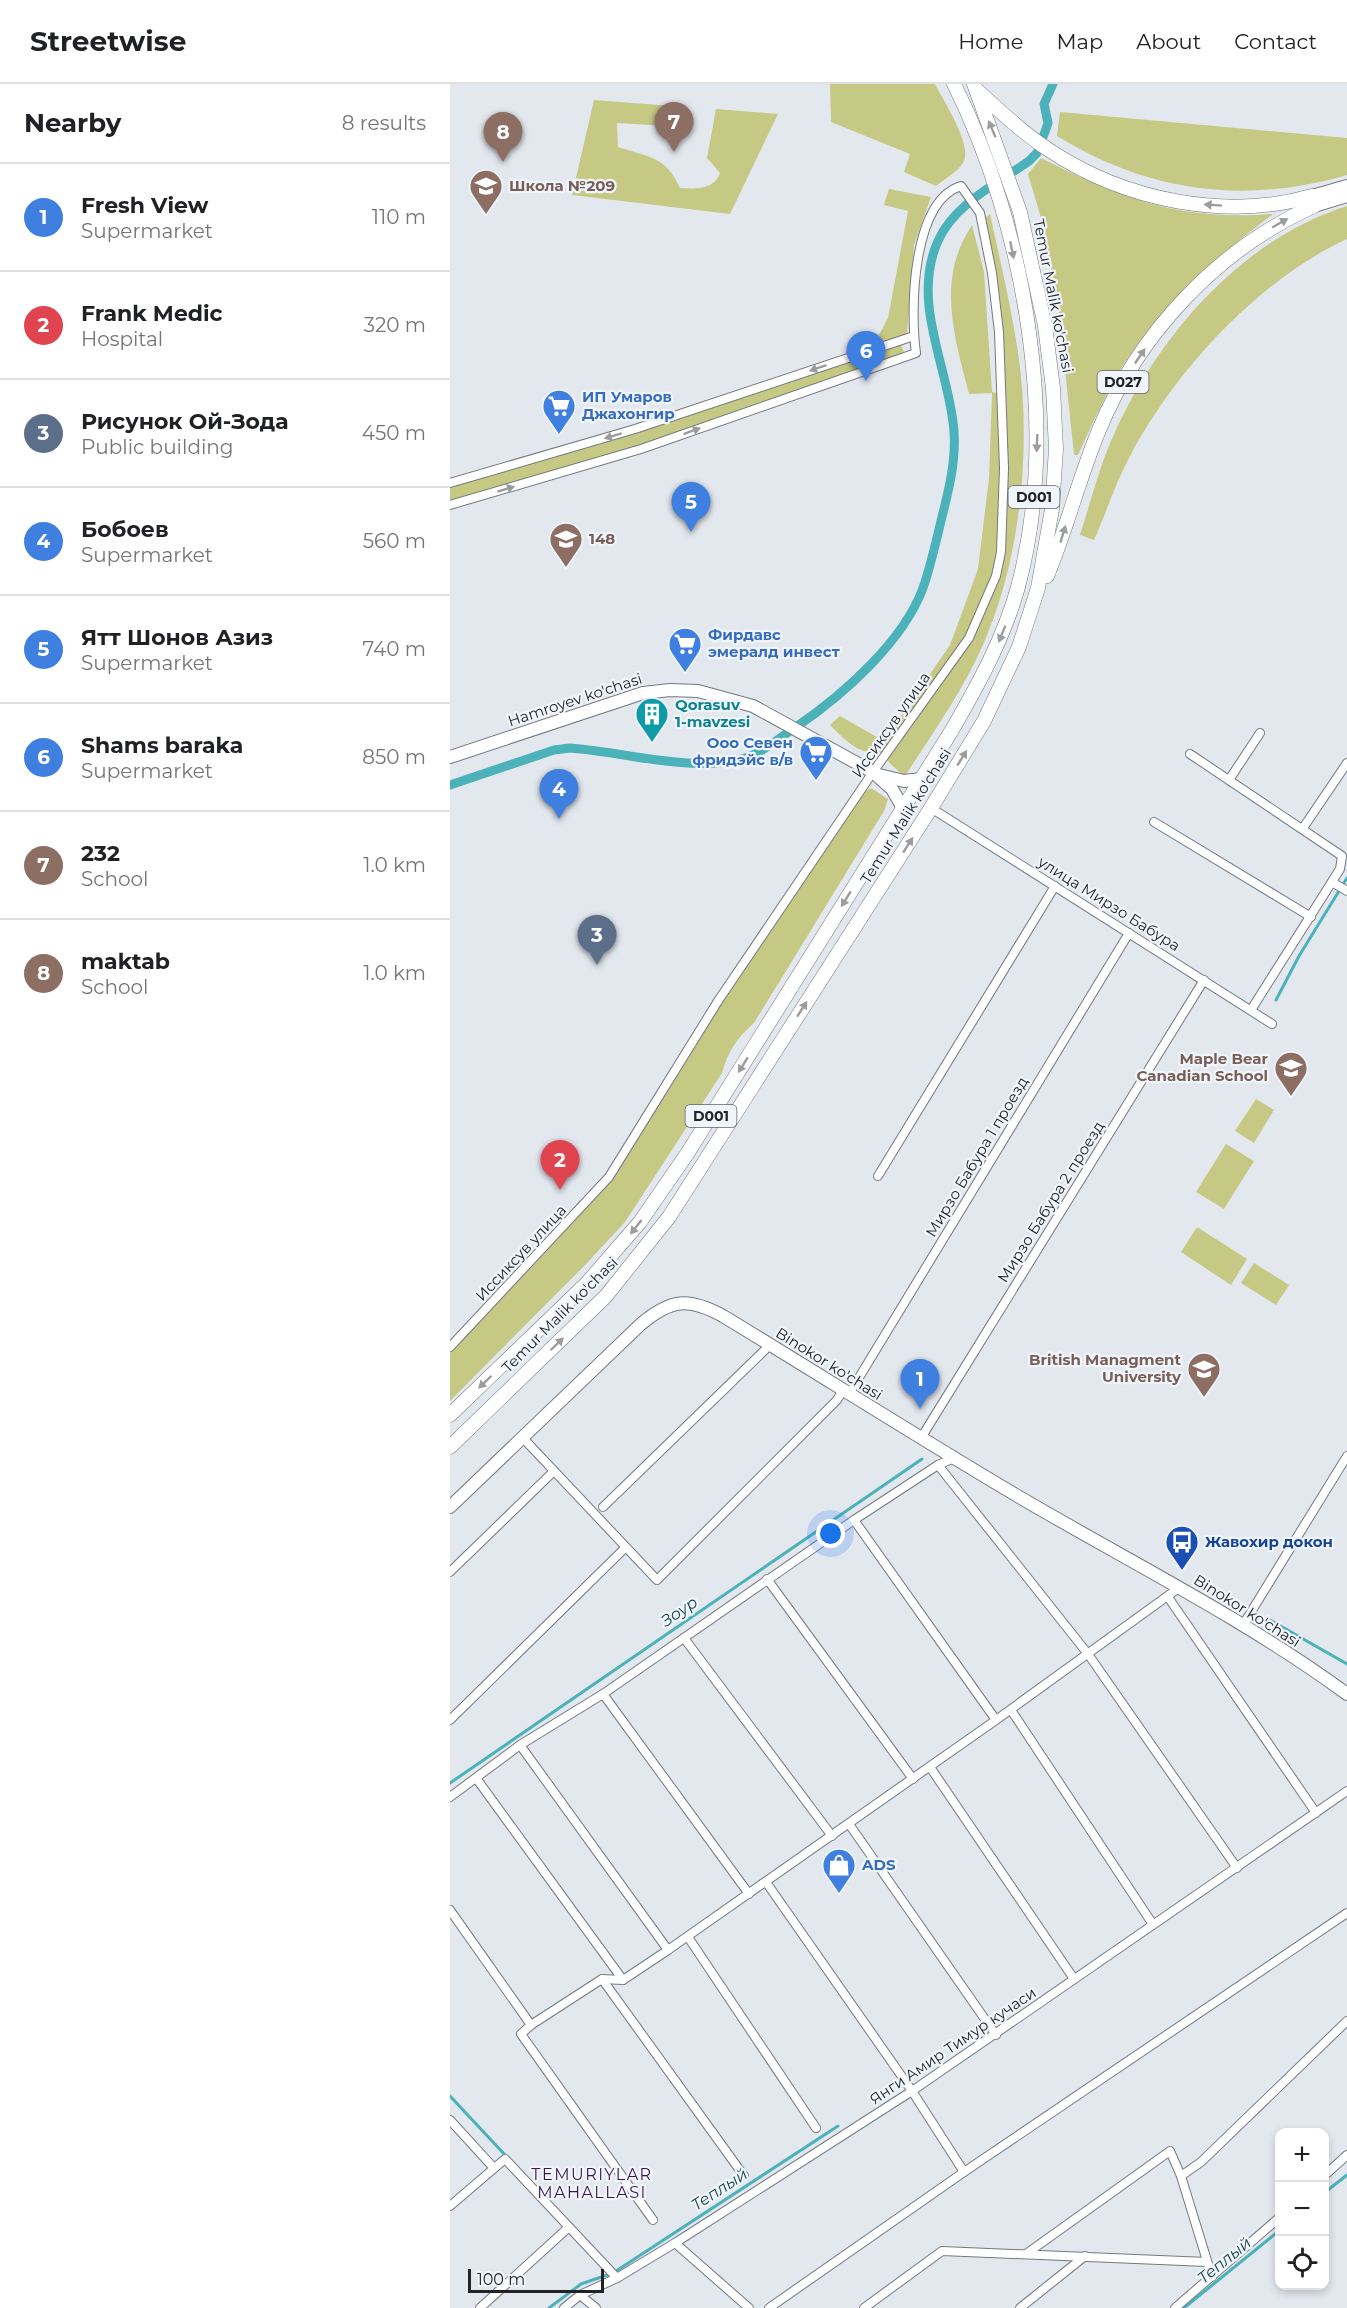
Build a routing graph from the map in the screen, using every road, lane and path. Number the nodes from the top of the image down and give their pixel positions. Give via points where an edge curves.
1 (954, 84) edge
2 (976, 87) edge
3 (1347, 186) edge
4 (1347, 196) edge
5 (1313, 201) junction
6 (914, 336) junction
7 (450, 483) edge
8 (450, 506) edge
9 (1026, 628) junction
10 (1260, 733) dead end
11 (1190, 754) dead end
12 (450, 757) edge
13 (1347, 764) edge
14 (873, 772) junction
15 (922, 779) junction
16 (1229, 780) junction
17 (903, 808) junction
18 (931, 808) junction
19 (1154, 822) dead end
20 (1303, 828) junction
21 (1332, 882) junction
22 (1055, 886) junction
23 (1347, 891) edge
24 (1311, 916) junction
25 (1129, 933) junction
26 (1204, 980) junction
27 (1251, 1010) junction
28 (1272, 1024) dead end
29 (878, 1176) dead end
30 (770, 1345) junction
31 (450, 1347) edge
32 (846, 1392) junction
33 (450, 1415) edge
34 (522, 1437) junction
35 (921, 1438) junction
36 (452, 1443) edge
37 (1347, 1456) edge
38 (954, 1458) junction
39 (938, 1464) junction
40 (555, 1471) junction
41 (450, 1507) edge
42 (603, 1507) dead end
43 (854, 1520) junction
44 (626, 1548) junction
45 (450, 1572) edge
46 (767, 1579) junction
47 (1180, 1587) junction
48 (1168, 1597) junction
49 (1243, 1625) junction
50 (684, 1638) junction
51 (1088, 1654) junction
52 (603, 1694) junction
53 (1347, 1694) edge
54 (1011, 1710) junction
55 (450, 1720) edge
56 (996, 1720) junction
57 (520, 1745) junction
58 (930, 1767) junction
59 (476, 1778) junction
60 (913, 1779) junction
61 (1347, 1791) edge
62 (450, 1797) edge
63 (1316, 1814) junction
64 (849, 1824) junction
65 (832, 1836) junction
66 (1237, 1868) junction
67 (766, 1882) junction
68 (749, 1894) junction
69 (450, 1910) edge
70 (1347, 1913) edge
71 (1152, 1923) junction
72 (688, 1937) junction
73 (668, 1950) junction
74 (602, 1979) junction
75 (1074, 1979) junction
76 (623, 1980) junction
77 (1347, 2022) edge
78 (531, 2025) junction
79 (996, 2035) junction
80 (912, 2091) junction
81 (450, 2120) edge
82 (816, 2128) dead end
83 (1347, 2155) edge
84 (493, 2167) junction
85 (1329, 2171) edge
86 (964, 2172) junction
87 (744, 2176) dead end
88 (1181, 2176) junction
89 (450, 2206) edge
90 (653, 2220) dead end
91 (1275, 2221) edge
92 (569, 2227) junction
93 (675, 2243) junction
94 (1026, 2253) junction
95 (1085, 2256) junction
96 (1208, 2262) junction
97 (1212, 2277) junction
98 (617, 2278) junction
99 (580, 2295) junction
100 (480, 2308) edge
101 (564, 2308) edge
102 (596, 2308) edge
103 (749, 2308) edge
104 (768, 2308) edge
105 (864, 2308) edge
106 (1020, 2308) edge
107 (1175, 2308) edge

1 -> 15 highway, Temur Malik ko'chasi / D001 via 997,194 1022,300 1034,374 1038,434 1032,514 1017,589 998,644
5 -> 2 highway, D027 via 1215,205 1178,201 1116,184 1033,139
9 -> 2 highway, Temur Malik ko'chasi / D001 via 1047,542 1056,429 1045,326 1012,184
3 - 5 main road, D027
4 - 5 main road, D027
9 -> 5 highway, D027 via 1062,540 1099,428 1143,351 1180,304 1226,262
6 -> 7 street via 635,429
8 -> 6 street, Иссиксув улица via 641,449 916,353
6 - 14 street, Иссиксув улица via 917,265 929,220 945,193 961,186 980,213 999,332 1004,468 1001,552 988,598 969,638
18 -> 9 highway, Temur Malik ko'chasi / D001 via 984,721
10 - 16 street
11 - 16 street
12 - 14 main road, Hamroyev ko'chasi via 657,690 698,691 753,706
13 - 20 street
14 - 15 main road, Hamroyev ko'chasi via 898,780
14 - 17 main road, Hamroyev ko'chasi via 892,789
14 - 31 street, Иссиксув улица via 718,1001 609,1177
15 - 17 highway, Temur Malik ko'chasi / D001
16 - 20 street
17 -> 33 highway, Temur Malik ko'chasi / D001 via 687,1154 640,1222 587,1282
18 - 22 street, улица Мирзо Бабура
36 -> 18 highway, Temur Malik ko'chasi / D001 via 606,1296 644,1250
19 - 24 street
20 - 21 street via 1340,852 1342,864
21 - 23 street
21 - 24 street
22 - 25 street, улица Мирзо Бабура
22 - 29 street
24 - 27 street
25 - 26 street, улица Мирзо Бабура
25 - 32 street, Мирзо Бабура 1 проезд
26 - 27 street, улица Мирзо Бабура
26 - 35 street, Мирзо Бабура 2 проезд
27 - 28 street, улица Мирзо Бабура
30 - 32 main road, Binokor ko'chasi
30 - 34 main road, Binokor ko'chasi via 707,1308 686,1302 673,1304 629,1334
30 - 42 street
32 - 35 main road, Binokor ko'chasi
32 - 44 street, Мирзо Бабура 1 проезд via 657,1580
34 - 40 street
34 - 41 main road, Binokor ko'chasi
35 - 38 main road, Binokor ko'chasi
37 - 49 street
38 - 39 street
38 - 47 main road, Binokor ko'chasi
39 - 43 street
39 - 51 street
40 - 44 street
40 - 45 street
43 - 46 street
43 - 56 street
44 - 55 street
46 - 50 street
46 - 60 street
47 - 48 street
47 - 49 main road, Binokor ko'chasi
48 - 51 street
48 - 63 street
49 - 53 main road, Binokor ko'chasi
50 - 52 street
50 - 65 street
51 - 54 street
51 - 66 street
52 - 57 street
52 - 68 street
54 - 56 street
54 - 71 street
56 - 58 street
57 - 59 street
57 - 73 street
58 - 60 street
58 - 75 street
59 - 62 street
59 - 76 street
60 - 64 street
61 - 63 street, Янги Амир Тимур кучаси
63 - 66 street, Янги Амир Тимур кучаси
64 - 65 street
64 - 79 street
65 - 67 street
66 - 71 street, Янги Амир Тимур кучаси
67 - 68 street
67 - 80 street
68 - 72 street
69 - 78 street
70 - 86 street
71 - 75 street, Янги Амир Тимур кучаси
72 - 73 street
72 - 82 street
73 - 76 street
74 - 76 street
74 - 78 street
74 - 87 street
75 - 79 street, Янги Амир Тимур кучаси
77 - 88 street via 1201,2162
78 - 90 street via 521,2034
79 - 80 street, Янги Амир Тимур кучаси
80 - 86 street
80 - 93 street, Янги Амир Тимур кучаси
81 - 84 street
83 - 85 street
84 - 89 street
84 - 92 street via 505,2159
86 - 104 street
88 - 94 street via 1170,2151
88 - 96 street
91 - 97 street
92 - 98 street
92 - 100 street
93 - 98 street, Янги Амир Тимур кучаси
93 - 103 street
94 - 95 street
94 - 105 street via 942,2251
95 - 96 street
95 - 106 street
96 - 97 street
97 - 107 street
98 - 99 street, Янги Амир Тимур кучаси
99 - 101 street, Янги Амир Тимур кучаси
99 - 102 street

